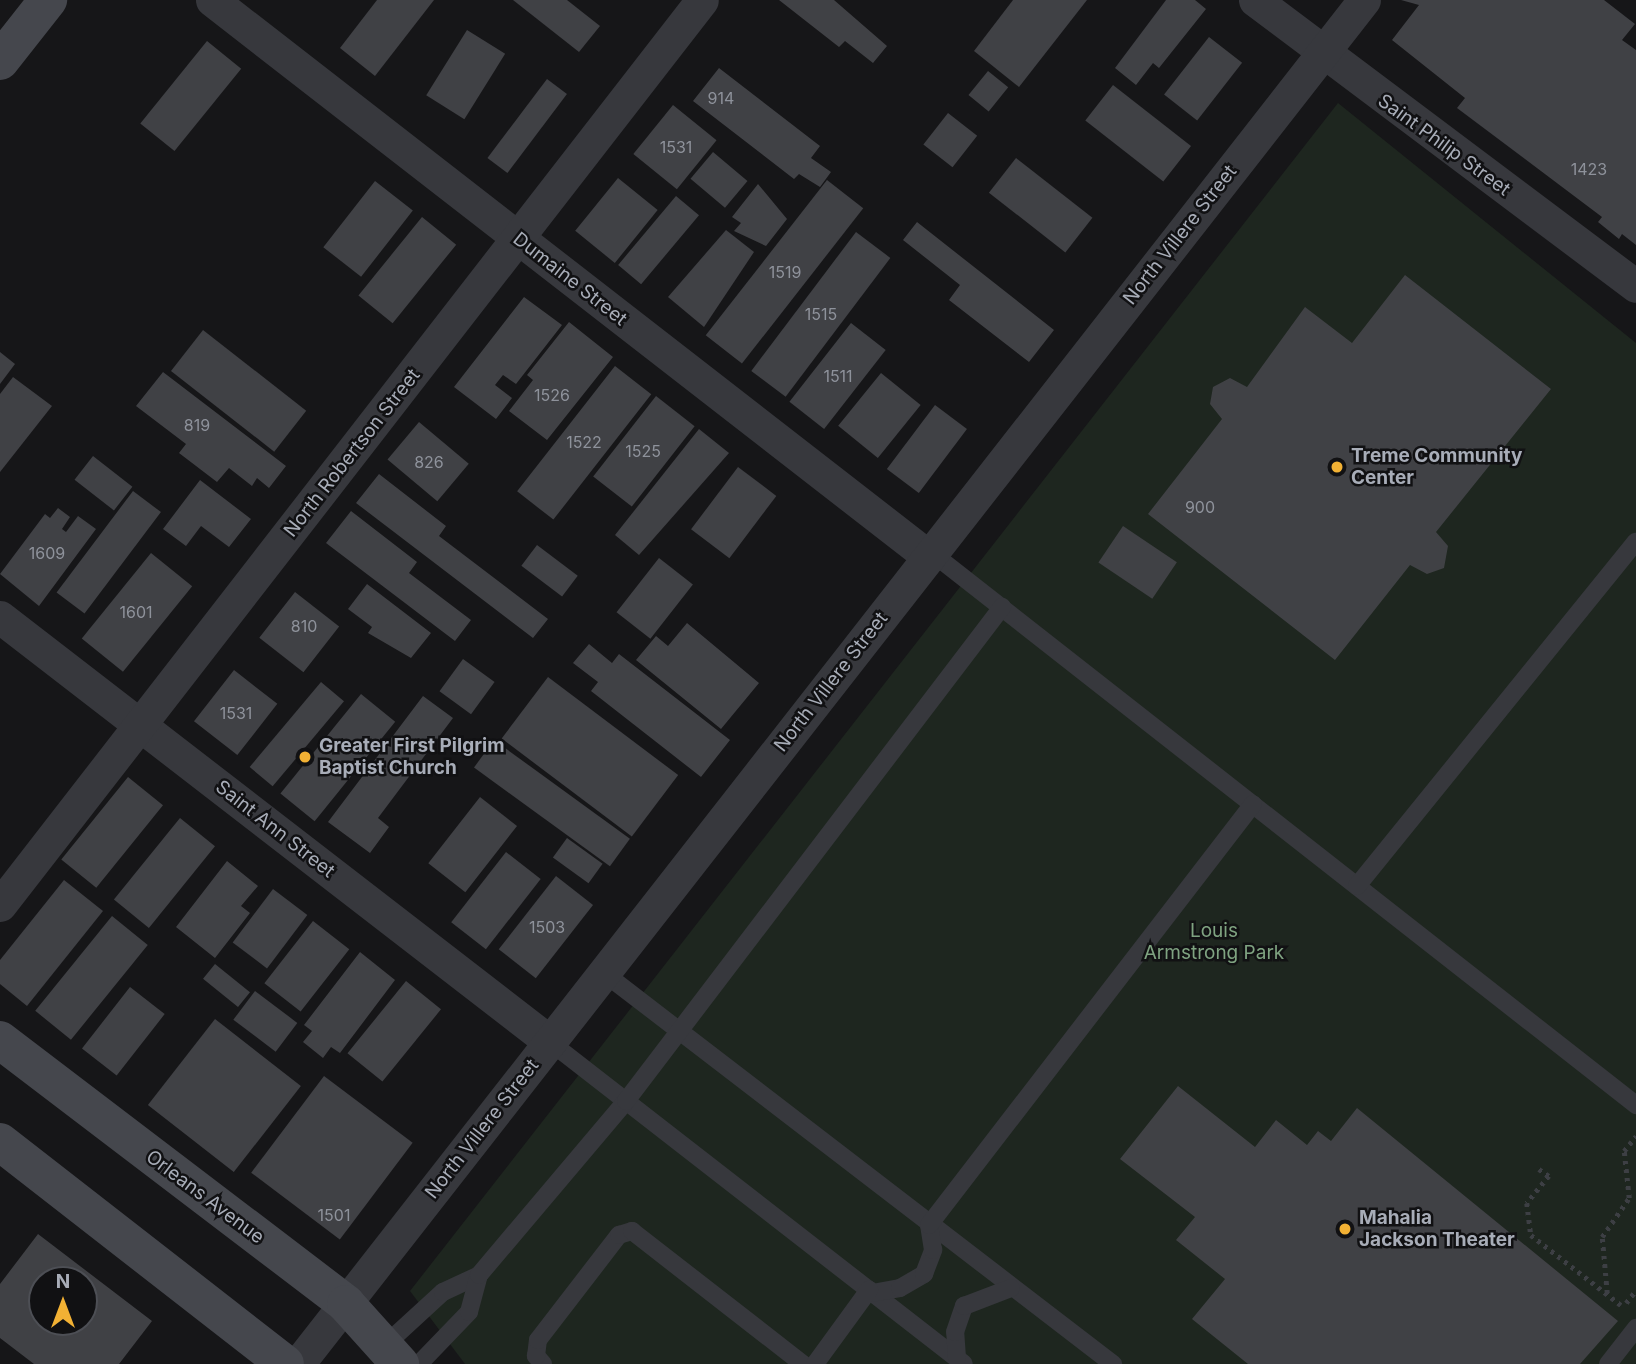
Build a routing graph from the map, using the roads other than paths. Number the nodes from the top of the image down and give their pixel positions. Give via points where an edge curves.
1 (48, 0) edge
2 (212, 0) edge
3 (702, 0) edge
4 (1255, 0) edge
5 (1364, 0) edge
6 (1322, 54) junction
7 (0, 61) edge
8 (517, 238) junction
9 (1636, 286) edge
10 (1636, 542) edge
11 (930, 555) junction
12 (1002, 607) junction
13 (0, 617) edge
14 (141, 725) junction
15 (1253, 804) junction
16 (1357, 886) junction
17 (0, 905) edge
18 (604, 974) junction
19 (679, 1031) junction
20 (0, 1040) edge
21 (550, 1042) junction
22 (626, 1101) junction
23 (1636, 1105) edge
24 (0, 1142) edge
25 (929, 1225) junction
26 (479, 1275) junction
27 (1011, 1288) junction
28 (871, 1292) junction
29 (346, 1304) junction
30 (1636, 1328) edge
31 (392, 1355) edge
32 (960, 1361) edge
33 (285, 1364) edge
34 (298, 1364) edge
35 (419, 1364) edge
36 (543, 1364) edge
37 (803, 1364) edge
38 (815, 1364) edge
39 (1113, 1364) edge
40 (1608, 1364) edge

1 - 7 street
2 - 8 street, Dumaine Street
3 - 8 street, North Robertson Street
4 - 6 street, Saint Philip Street
5 - 6 street, North Villere Street
6 - 9 street, Saint Philip Street
6 - 11 street, North Villere Street
8 - 11 street, Dumaine Street
8 - 14 street, North Robertson Street
10 - 16 lane
11 - 12 lane
11 - 18 street, North Villere Street
12 - 15 lane
12 - 19 lane
13 - 14 street, Saint Ann Street
14 - 17 street, North Robertson Street
14 - 21 street, Saint Ann Street
15 - 16 lane
15 - 25 lane
16 - 23 lane
18 - 19 lane
18 - 21 street, North Villere Street
19 - 22 lane
19 - 25 lane
20 - 29 street, Orleans Avenue
21 - 22 lane
21 - 29 street, North Villere Street
22 - 26 lane
22 - 28 lane
24 - 33 street
25 - 27 lane
25 - 28 lane via 933,1250 924,1274 901,1288
26 - 31 lane via 443,1292
26 - 35 lane via 469,1312
27 - 32 lane via 964,1306 955,1332
27 - 39 lane
28 - 32 lane
28 - 38 lane
29 - 31 street, Orleans Avenue
29 - 34 street, North Villere Street
30 - 40 lane
36 - 37 lane via 536,1356 538,1340 619,1236 632,1231

